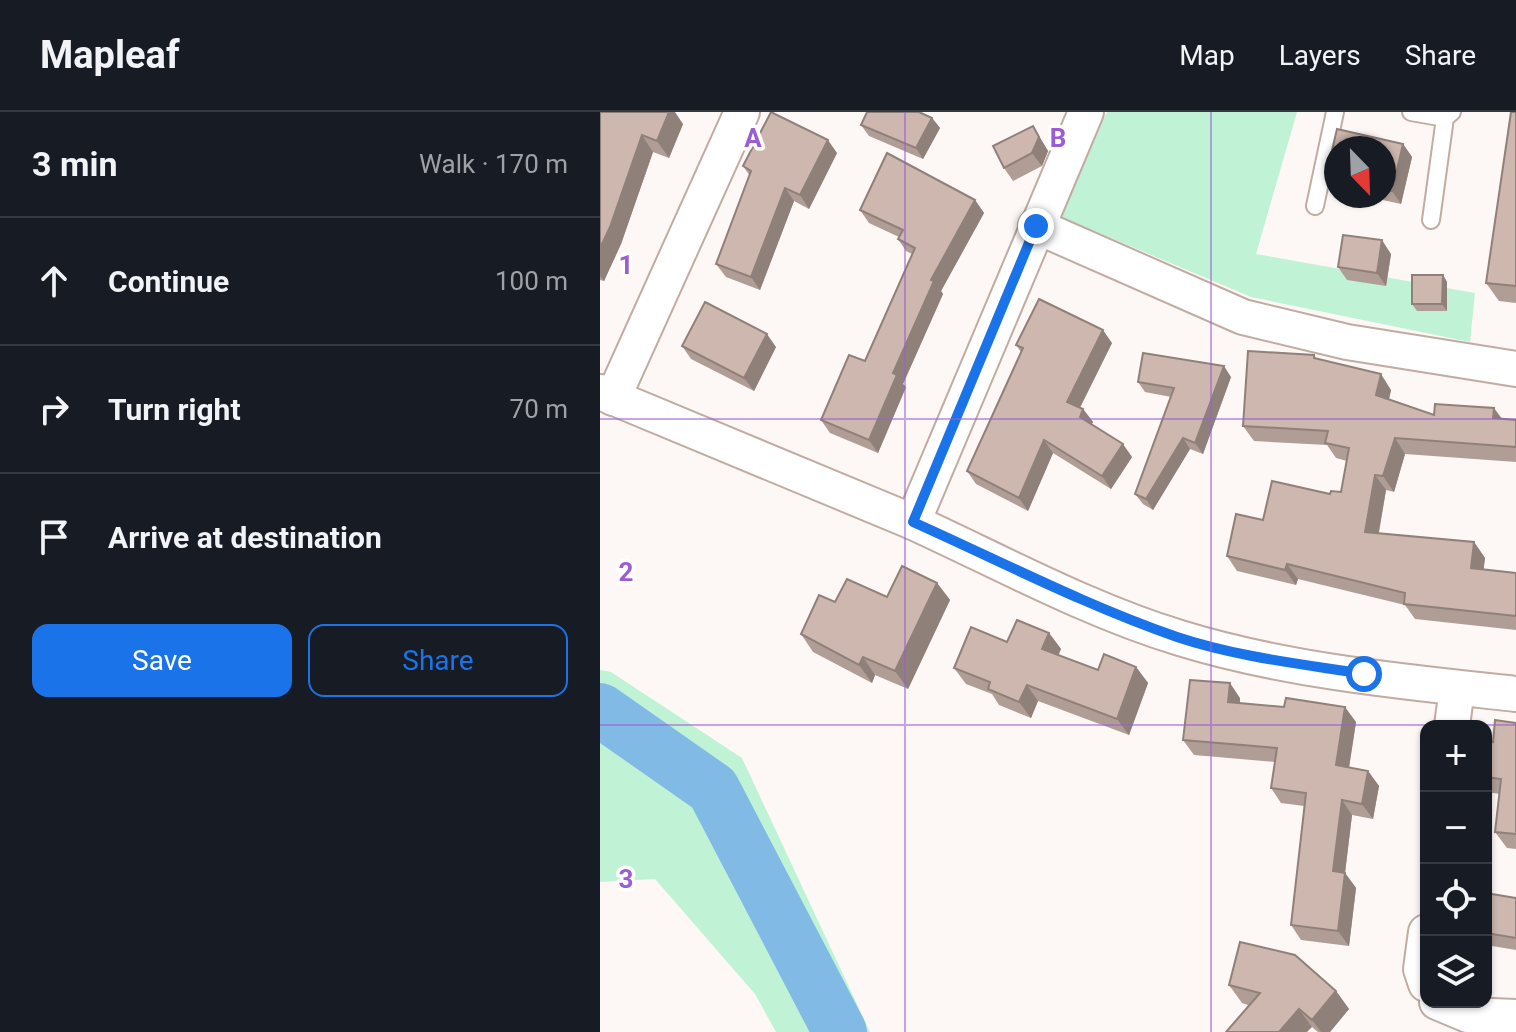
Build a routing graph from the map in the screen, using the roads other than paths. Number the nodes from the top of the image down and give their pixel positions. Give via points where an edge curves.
1 (742, 112) edge
2 (1086, 112) edge
3 (1335, 112) edge
4 (1411, 112) edge
5 (1448, 115) edge
6 (1315, 206) dead end
7 (1431, 220) dead end
8 (1036, 226) junction
9 (1516, 369) edge
10 (606, 395) edge
11 (913, 522) junction
12 (1457, 688) junction
13 (1516, 694) edge
14 (1453, 720) edge
15 (1451, 1008) edge
16 (1516, 1017) edge

1 - 10 street
2 - 8 street
3 - 6 lane
4 - 5 lane
5 - 7 lane
8 - 9 street via 1243,317 1347,342
8 - 11 street
10 - 11 street
11 - 12 street via 1180,638 1261,657
12 - 13 street
12 - 14 street
15 - 16 street via 1468,1015

